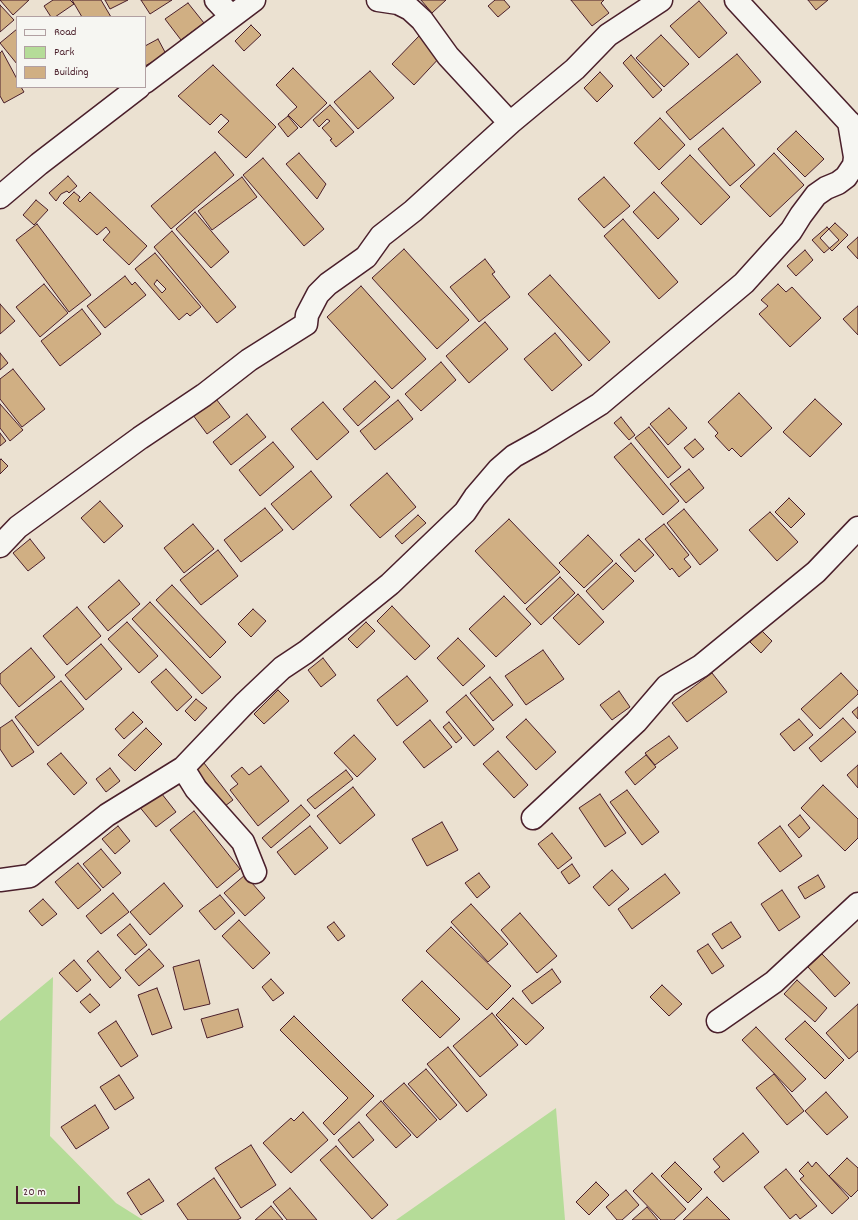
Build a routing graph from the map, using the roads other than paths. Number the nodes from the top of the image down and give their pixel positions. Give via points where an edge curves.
1 (216, 0) edge
2 (254, 0) edge
3 (378, 0) edge
4 (661, 0) edge
5 (736, 0) edge
6 (231, 16) junction
7 (146, 81) edge
8 (138, 88) edge
9 (510, 123) junction
10 (854, 127) edge
11 (0, 197) edge
12 (858, 528) edge
13 (0, 546) edge
14 (183, 768) junction
15 (533, 818) dead end
16 (255, 872) dead end
17 (0, 880) edge
18 (858, 904) edge
19 (718, 1021) dead end

1 - 6 street
2 - 6 street
3 - 9 street via 398,3 410,9 422,20 448,56
4 - 9 street via 608,35 575,69
5 - 10 street
6 - 7 street
8 - 11 street
9 - 13 street via 413,211 381,236 366,257 328,284 318,294 307,315 306,324 249,360 204,395 18,526
10 - 14 street via 854,165 846,177 816,196 791,231 744,283 600,404 514,456 499,469 465,512 390,584 306,652 282,668
12 - 15 street via 810,577 701,666 667,686 636,722
14 - 16 street via 196,789 243,842
14 - 17 street via 107,815 30,876
18 - 19 street via 774,982

